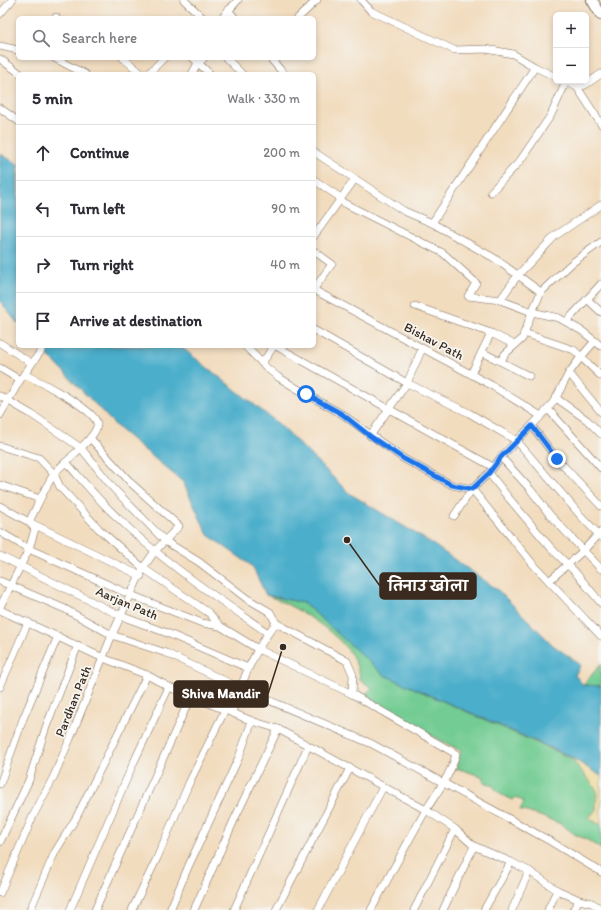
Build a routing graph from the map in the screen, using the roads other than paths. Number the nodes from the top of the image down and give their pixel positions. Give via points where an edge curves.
1 (12, 0) edge
2 (184, 0) edge
3 (238, 0) edge
4 (316, 0) edge
5 (361, 0) edge
6 (592, 0) edge
7 (192, 3) edge
8 (228, 10) junction
9 (0, 14) edge
10 (601, 15) edge
11 (202, 16) edge
12 (224, 16) edge
13 (233, 16) edge
14 (300, 16) edge
15 (0, 46) edge
16 (16, 50) edge
17 (0, 59) edge
18 (58, 60) edge
19 (125, 60) edge
20 (162, 60) edge
21 (228, 60) edge
22 (272, 60) edge
23 (201, 61) edge
24 (535, 67) junction
25 (18, 72) edge
26 (81, 72) edge
27 (140, 72) edge
28 (150, 72) edge
29 (193, 72) edge
30 (209, 72) edge
31 (240, 72) edge
32 (282, 72) edge
33 (601, 74) edge
34 (553, 76) edge
35 (564, 84) edge
36 (571, 84) edge
37 (577, 87) junction
38 (0, 108) edge
39 (16, 120) edge
40 (601, 124) edge
41 (316, 153) edge
42 (355, 179) junction
43 (316, 182) edge
44 (491, 192) dead end
45 (340, 200) junction
46 (601, 204) edge
47 (432, 223) junction
48 (316, 233) edge
49 (601, 242) edge
50 (316, 252) edge
51 (518, 275) junction
52 (601, 284) edge
53 (316, 286) edge
54 (316, 290) edge
55 (541, 292) junction
56 (587, 299) junction
57 (500, 300) junction
58 (415, 306) dead end
59 (532, 312) junction
60 (601, 312) edge
61 (567, 321) junction
62 (316, 331) edge
63 (491, 333) junction
64 (524, 333) junction
65 (595, 340) junction
66 (0, 342) edge
67 (515, 345) junction
68 (601, 346) edge
69 (248, 348) edge
70 (273, 348) edge
71 (279, 348) edge
72 (422, 349) junction
73 (41, 351) dead end
74 (482, 352) junction
75 (581, 357) junction
76 (501, 361) junction
77 (31, 363) junction
78 (262, 363) junction
79 (0, 368) edge
80 (569, 373) junction
81 (471, 374) junction
82 (529, 376) dead end
83 (601, 376) edge
84 (22, 377) junction
85 (407, 383) junction
86 (0, 396) edge
87 (556, 398) junction
88 (8, 402) junction
89 (548, 409) junction
90 (388, 410) junction
91 (601, 412) edge
92 (0, 415) edge
93 (541, 416) junction
94 (532, 426) junction
95 (601, 434) edge
96 (370, 436) junction
97 (90, 438) junction
98 (517, 441) junction
99 (0, 446) edge
100 (81, 448) junction
101 (501, 457) junction
102 (66, 462) junction
103 (601, 468) edge
104 (491, 470) junction
105 (54, 474) junction
106 (0, 485) edge
107 (472, 489) junction
108 (40, 499) junction
109 (0, 506) edge
110 (601, 506) edge
111 (454, 516) dead end
112 (30, 522) junction
113 (0, 532) edge
114 (600, 534) edge
115 (165, 541) junction
116 (29, 548) junction
117 (584, 550) junction
118 (155, 551) junction
119 (0, 556) edge
120 (568, 565) junction
121 (20, 566) junction
122 (143, 568) junction
123 (601, 569) edge
124 (141, 576) junction
125 (0, 581) edge
126 (550, 581) junction
127 (10, 586) junction
128 (131, 595) junction
129 (601, 603) edge
130 (0, 608) edge
131 (121, 616) junction
132 (28, 622) junction
133 (276, 623) junction
134 (220, 626) junction
135 (268, 632) junction
136 (112, 635) junction
137 (58, 636) junction
138 (601, 636) edge
139 (78, 646) junction
140 (258, 650) junction
141 (103, 658) junction
142 (248, 668) junction
143 (147, 675) junction
144 (0, 687) edge
145 (170, 687) junction
146 (240, 688) junction
147 (352, 694) junction
148 (191, 696) junction
149 (224, 710) junction
150 (232, 712) junction
151 (252, 721) junction
152 (278, 730) junction
153 (308, 746) junction
154 (350, 768) junction
155 (444, 782) junction
156 (0, 784) edge
157 (383, 786) junction
158 (426, 810) junction
159 (455, 829) junction
160 (0, 842) edge
161 (474, 846) junction
162 (511, 862) junction
163 (529, 871) junction
164 (601, 872) edge
165 (557, 890) junction
166 (0, 893) edge
167 (579, 900) junction
168 (601, 909) edge
169 (30, 910) edge
170 (70, 910) edge
171 (95, 910) edge
172 (132, 910) edge
173 (170, 910) edge
174 (194, 910) edge
175 (234, 910) edge
176 (276, 910) edge
177 (318, 910) edge
178 (371, 910) edge
179 (414, 910) edge
180 (443, 910) edge
181 (484, 910) edge
182 (512, 910) edge
183 (548, 910) edge
184 (573, 910) edge

1 - 9 street
2 - 7 street
3 - 8 street
4 - 14 street
5 - 24 street via 371,11 454,50 486,49 513,54
6 - 10 main road
7 - 11 street
8 - 12 street
8 - 13 street
15 - 16 street
17 - 25 street
18 - 26 street
19 - 27 street
20 - 28 street
21 - 31 street
22 - 32 street
23 - 29 street
23 - 30 street
24 - 34 street
24 - 47 street
33 - 37 street via 586,86
35 - 44 street via 551,115 520,161
36 - 37 street
37 - 40 street
38 - 39 street
41 - 42 street
42 - 45 street
42 - 47 street via 404,211
43 - 45 street
45 - 48 street
45 - 57 street via 442,254 476,283 468,296
46 - 51 street via 555,236
47 - 51 street via 494,258
49 - 55 street via 572,263
50 - 53 street via 332,264
51 - 55 street
51 - 57 street
52 - 56 street
54 - 72 street, Bishav Path
55 - 59 street
56 - 60 street
56 - 61 street
57 - 59 street
58 - 63 street
59 - 61 street
59 - 64 street
61 - 65 street
62 - 85 street
63 - 67 street
63 - 74 street
64 - 67 street
64 - 75 street via 574,350
65 - 68 street
65 - 75 street
66 - 77 street
67 - 76 street
69 - 78 street
70 - 78 street
71 - 90 street
72 - 81 street, Bishav Path
72 - 85 street
73 - 77 street
74 - 76 street
74 - 81 street
75 - 80 street
75 - 83 street
76 - 82 street
77 - 84 street
78 - 96 street via 278,377 342,414
79 - 84 street
80 - 87 street
80 - 91 street
81 - 93 street, Bishav Path
84 - 88 street
84 - 97 street via 66,396 93,417 97,423 96,430
85 - 90 street
85 - 98 street via 469,413
86 - 88 street
87 - 89 street
87 - 95 street via 587,420
88 - 92 street
88 - 100 street via 31,414
89 - 93 street
89 - 103 street
90 - 96 street
90 - 104 street
93 - 94 street
94 - 98 street
94 - 110 street via 557,459
96 - 107 street via 404,459 452,485
97 - 100 street
97 - 115 street, Pardhan Path via 132,484 179,526
98 - 101 street
98 - 114 street
99 - 105 street via 39,458
100 - 102 street
100 - 115 street via 114,489
101 - 104 street
101 - 117 street via 550,515
102 - 105 street
102 - 118 street via 117,518
104 - 107 street
104 - 120 street via 520,512
105 - 108 street
105 - 122 street via 60,486 99,529
106 - 108 street
107 - 111 street
107 - 126 street via 532,563
108 - 112 street
109 - 112 street
112 - 116 street via 35,529
112 - 124 street
113 - 116 street
114 - 117 street
115 - 118 street, Pardhan Path
115 - 133 street via 270,612
116 - 121 street
116 - 128 street
117 - 120 street
117 - 123 street
118 - 122 street, Pardhan Path
118 - 135 street via 222,602
119 - 121 street, Aarjan Path
120 - 126 street
120 - 129 street
121 - 127 street
121 - 131 street, Aarjan Path
122 - 124 street, Pardhan Path
122 - 134 street via 209,612
124 - 128 street, Pardhan Path
125 - 127 street
126 - 138 street
127 - 130 street
127 - 136 street via 65,609
128 - 131 street, Pardhan Path
128 - 134 street via 202,623
130 - 132 street
131 - 136 street, Pardhan Path
131 - 142 street, Aarjan Path
132 - 137 street
132 - 144 street
133 - 135 street
133 - 147 street via 347,661 353,675
134 - 140 street
135 - 140 street
136 - 141 street, Pardhan Path
136 - 146 street via 166,653
137 - 139 street
137 - 156 street via 25,713
139 - 141 street
139 - 160 street via 46,727 29,780
140 - 142 street
140 - 147 street
141 - 143 street
141 - 166 street, Pardhan Path via 53,778 33,816
142 - 146 street
143 - 145 street
143 - 169 street via 76,818 55,852
145 - 148 street
145 - 170 street via 133,764
146 - 150 street
146 - 155 street via 372,744
147 - 155 street via 456,754
148 - 149 street
148 - 171 street
149 - 150 street
149 - 172 street
150 - 151 street
151 - 152 street
151 - 173 street via 239,757
152 - 153 street
152 - 174 street
153 - 154 street
153 - 175 street
154 - 157 street
154 - 176 street
155 - 158 street
155 - 164 street
157 - 158 street
157 - 177 street
158 - 159 street
158 - 178 street
159 - 161 street
159 - 179 street
161 - 162 street
161 - 180 street
162 - 163 street
162 - 181 street
163 - 165 street
163 - 182 street
165 - 167 street
165 - 183 street
167 - 168 street via 592,903
167 - 184 street

